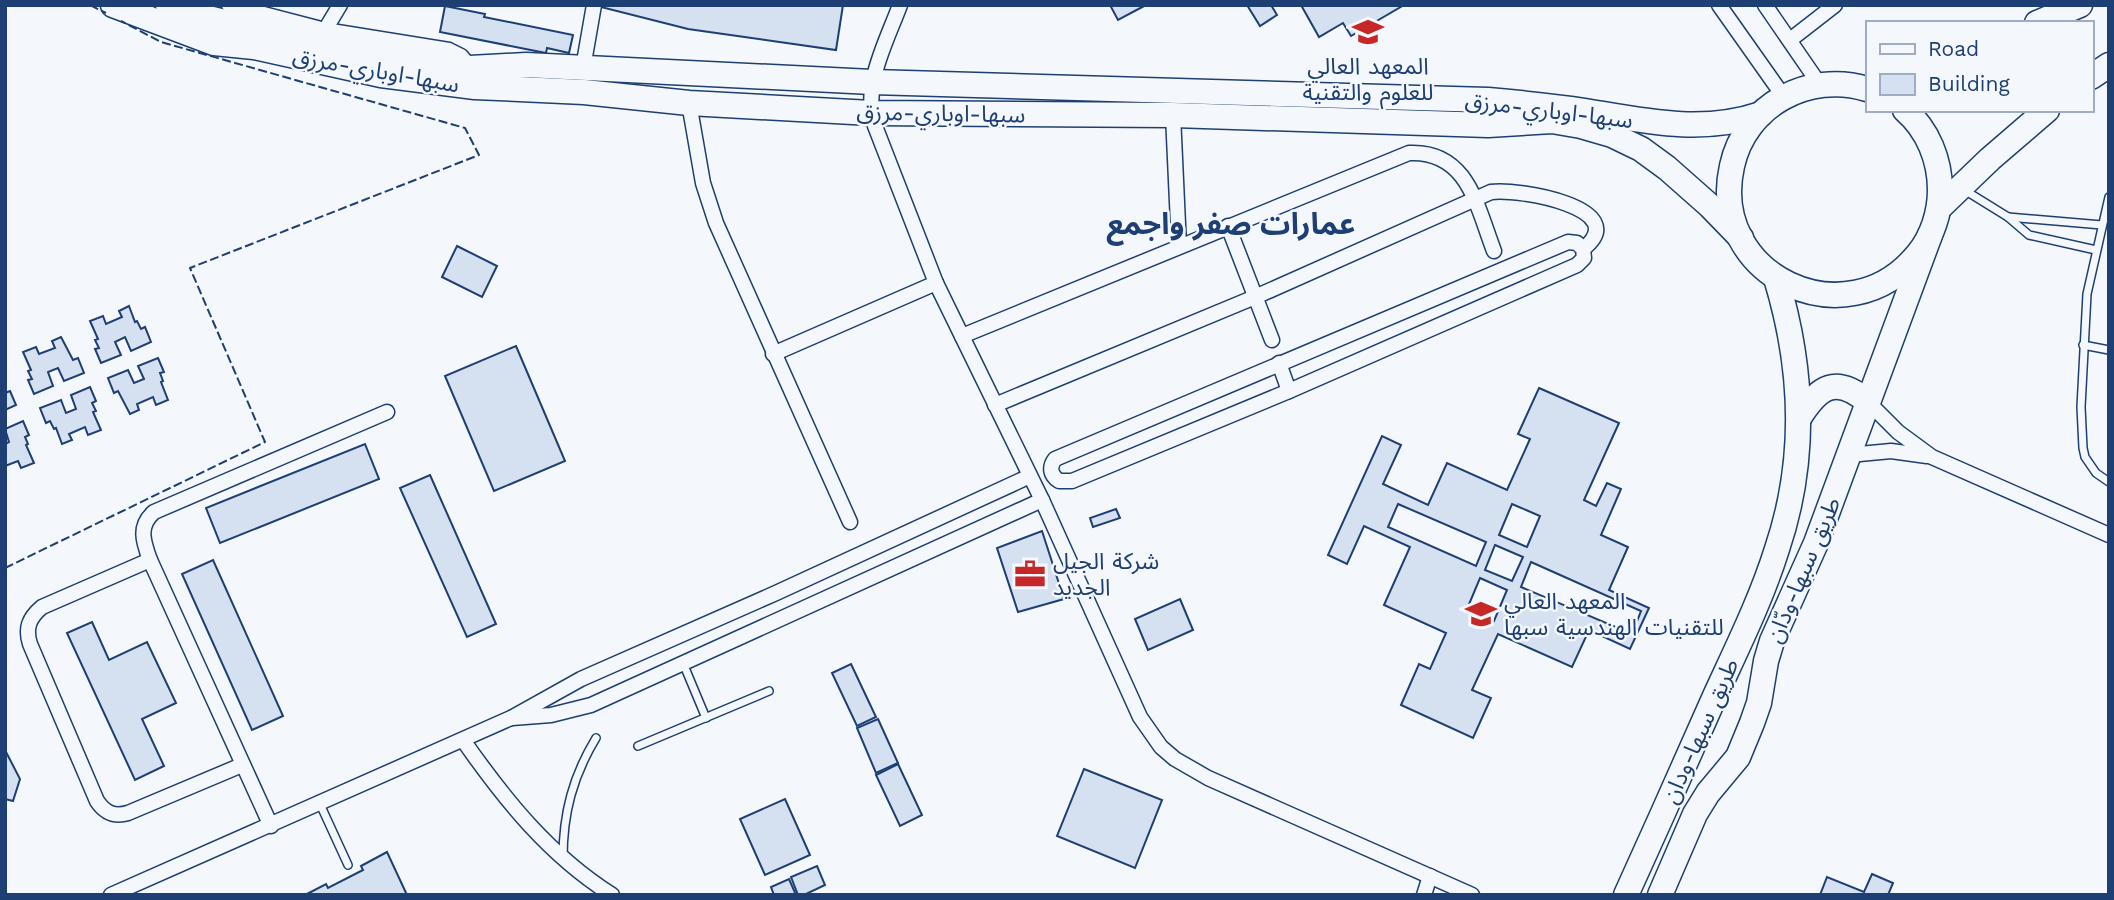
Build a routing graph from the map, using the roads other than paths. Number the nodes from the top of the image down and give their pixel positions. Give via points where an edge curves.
1 (113, 5) edge
2 (168, 5) edge
3 (229, 5) edge
4 (340, 5) edge
5 (594, 5) edge
6 (900, 5) edge
7 (1718, 5) edge
8 (1765, 5) edge
9 (1835, 5) edge
10 (2080, 5) edge
11 (2042, 21) edge
12 (325, 30) junction
13 (1790, 40) junction
14 (2109, 65) edge
15 (470, 68) junction
16 (583, 68) junction
17 (1866, 72) edge
18 (2093, 77) edge
19 (872, 82) junction
20 (1844, 86) edge
21 (1784, 97) junction
22 (690, 103) junction
23 (1907, 112) edge
24 (2043, 112) edge
25 (871, 113) junction
26 (1553, 114) junction
27 (1761, 114) junction
28 (1173, 115) junction
29 (1960, 187) junction
30 (2109, 197) edge
31 (1474, 200) junction
32 (1939, 208) junction
33 (2008, 217) junction
34 (2102, 225) junction
35 (1228, 226) junction
36 (1930, 235) junction
37 (1741, 238) junction
38 (1180, 246) junction
39 (1583, 249) junction
40 (2096, 250) junction
41 (1494, 251) dead end
42 (1776, 278) junction
43 (936, 282) junction
44 (1255, 297) junction
45 (962, 336) junction
46 (1272, 340) dead end
47 (2083, 345) junction
48 (2109, 350) edge
49 (773, 354) junction
50 (1279, 363) junction
51 (1289, 391) junction
52 (1868, 402) junction
53 (995, 405) junction
54 (387, 412) dead end
55 (1799, 418) junction
56 (1849, 455) junction
57 (1932, 457) junction
58 (1030, 476) junction
59 (2109, 482) edge
60 (1042, 500) junction
61 (850, 522) dead end
62 (2109, 535) edge
63 (150, 560) junction
64 (776, 593) junction
65 (785, 616) junction
66 (645, 651) junction
67 (683, 662) junction
68 (656, 674) junction
69 (769, 691) dead end
70 (510, 718) junction
71 (706, 718) junction
72 (597, 738) dead end
73 (463, 740) junction
74 (638, 746) dead end
75 (243, 765) junction
76 (320, 804) junction
77 (271, 826) junction
78 (563, 858) junction
79 (348, 865) dead end
80 (1430, 876) junction
81 (111, 895) edge
82 (612, 895) edge
83 (1424, 895) edge
84 (1472, 895) edge
85 (1626, 895) edge
86 (1660, 895) edge

1 - 22 highway, سبها-اوباري-مرزق via 214,43 254,47 381,75
2 - 15 highway, سبها-اوباري-مرزق via 331,48
3 - 12 street
4 - 12 street
5 - 16 street
6 - 19 street
7 - 21 street
8 - 13 street
9 - 13 street
10 - 11 highway
12 - 15 street via 449,50
13 - 20 street
14 - 18 highway
15 - 16 highway, سبها-اوباري-مرزق
16 - 19 highway, سبها-اوباري-مرزق
17 - 20 highway
19 - 25 street
19 - 26 highway, سبها-اوباري-مرزق via 1488,100
20 - 21 highway
21 - 27 highway
22 - 25 highway, سبها-اوباري-مرزق
22 - 49 street via 709,203
23 - 32 highway via 1933,150 1940,179
24 - 29 highway
25 - 28 highway, سبها-اوباري-مرزق
25 - 43 street
26 - 27 highway, سبها-اوباري-مرزق via 1679,125 1722,124
26 - 28 highway, سبها-اوباري-مرزق via 1488,125
26 - 37 highway, سبها-اوباري-مرزق via 1641,149
27 - 37 highway via 1743,138 1732,165 1729,195
28 - 38 street
29 - 32 highway
29 - 33 lane
30 - 34 lane
31 - 35 street via 1465,179 1450,163 1430,154 1409,153
31 - 39 street via 1499,191 1521,191 1587,212 1595,220 1597,232
31 - 41 street
31 - 44 street
32 - 36 highway, طريق سبها-ودّان
33 - 34 lane
33 - 40 lane via 2029,235
34 - 40 lane
35 - 38 street
35 - 44 street
36 - 42 highway via 1899,274 1863,292 1822,295
36 - 52 highway, طريق سبها-ودّان
37 - 42 highway
38 - 45 street
39 - 50 street via 1568,242
39 - 51 street via 1584,258 1577,265
40 - 47 lane
42 - 55 highway, طريق سبها-ودان via 1793,342
43 - 45 street
43 - 49 street
44 - 46 street
44 - 53 street
45 - 53 street
47 - 48 lane
47 - 59 lane via 2082,448 2090,466
49 - 61 street
50 - 51 street
50 - 51 street via 1055,459 1052,475 1067,482
52 - 55 highway via 1848,388 1826,388
52 - 56 highway, طريق سبها-ودّان
52 - 57 street
53 - 58 street
54 - 63 street via 155,512 143,526 142,535
55 - 85 highway, طريق سبها-ودان via 1793,484 1774,559
56 - 57 street via 1891,451
56 - 86 highway, طريق سبها-ودّان via 1772,641 1759,703 1743,746 1695,814
57 - 62 street
58 - 60 street
58 - 64 street
60 - 65 street
60 - 80 street via 1130,697 1161,747 1208,778
63 - 75 street
63 - 75 street via 42,607 28,623 30,644 97,801 102,809 119,816
64 - 65 street
64 - 66 street
65 - 67 street
66 - 68 street
66 - 70 street via 560,689
67 - 68 street
67 - 71 lane
68 - 70 street via 581,708
69 - 71 lane
70 - 73 street
71 - 74 lane
72 - 78 lane via 570,795
73 - 76 street
73 - 78 street via 514,809
75 - 77 street
76 - 77 street
76 - 79 lane
77 - 81 street
78 - 82 street
80 - 83 street
80 - 84 street

